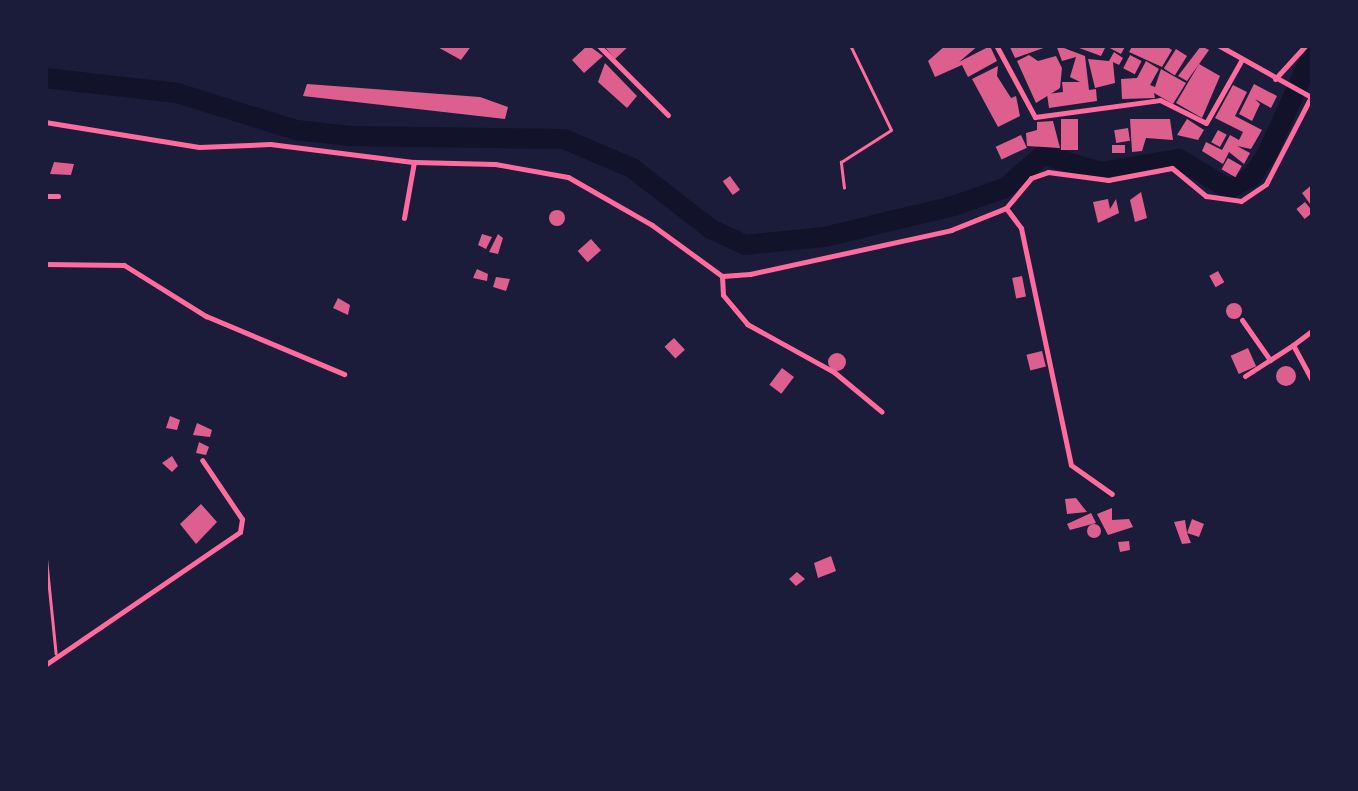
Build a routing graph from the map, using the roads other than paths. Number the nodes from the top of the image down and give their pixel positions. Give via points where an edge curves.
1 (598, 45) edge
2 (850, 45) edge
3 (996, 45) edge
4 (1306, 45) edge
5 (1220, 46) edge
6 (1242, 59) junction
7 (1278, 80) junction
8 (1312, 98) edge
9 (668, 116) dead end
10 (45, 122) edge
11 (414, 162) junction
12 (844, 188) dead end
13 (45, 196) edge
14 (58, 196) dead end
15 (1006, 208) junction
16 (404, 218) dead end
17 (45, 264) edge
18 (722, 276) junction
19 (1242, 320) dead end
20 (1313, 330) edge
21 (1293, 345) junction
22 (1270, 360) junction
23 (344, 374) dead end
24 (1245, 376) dead end
25 (1313, 382) edge
26 (882, 412) dead end
27 (202, 460) dead end
28 (1112, 494) dead end
29 (45, 544) edge
30 (56, 655) junction
31 (45, 665) edge
32 (399, 746) edge
33 (412, 746) edge

1 - 9 street
2 - 12 lane via 891,130 840,162
3 - 6 street via 1035,117 1160,100 1206,123
4 - 7 street
5 - 6 street
6 - 7 street
7 - 8 street
8 - 15 street via 1266,184 1241,201 1206,196 1178,170 1163,168 1108,180 1048,172 1030,178
10 - 11 street via 199,147 270,144
11 - 16 street
11 - 18 street via 495,164 568,177 652,225
13 - 14 street
15 - 18 street via 874,250
15 - 28 street via 1021,228 1071,465
17 - 23 street via 124,265 206,316
18 - 26 street via 723,294 746,324 834,372
19 - 22 street
20 - 21 street
21 - 22 street
21 - 25 street
22 - 24 street
27 - 30 street via 242,519 240,532
29 - 30 lane
30 - 31 street
32 - 33 street

